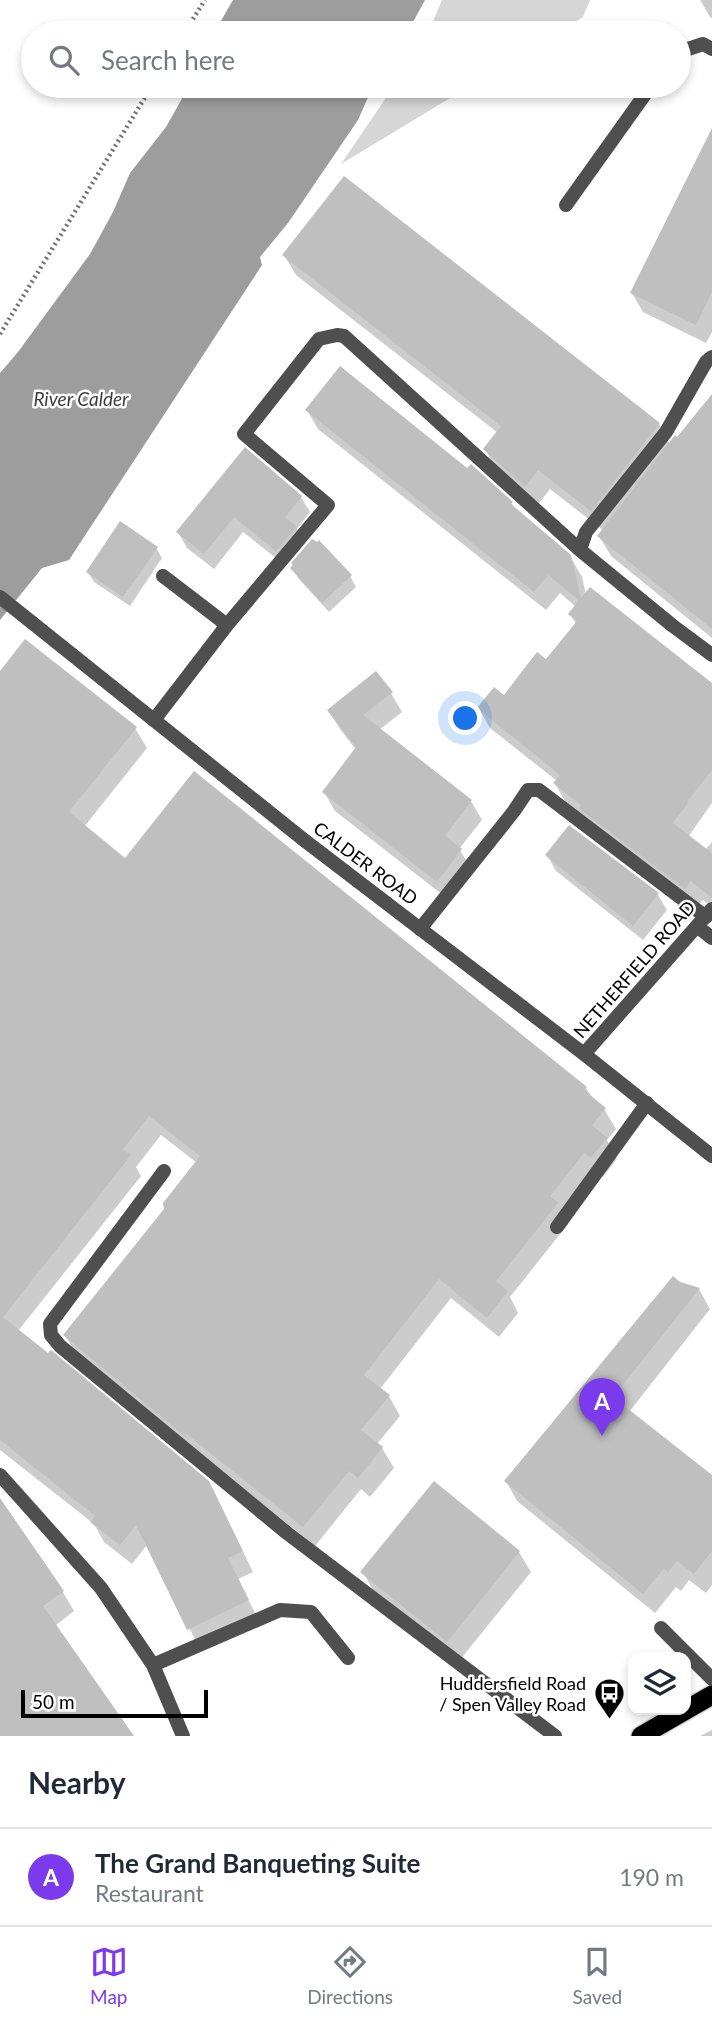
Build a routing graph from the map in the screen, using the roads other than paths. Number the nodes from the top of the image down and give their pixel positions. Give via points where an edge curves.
1 (691, 48) edge
2 (712, 49) edge
3 (642, 98) edge
4 (566, 205) dead end
5 (712, 357) edge
6 (580, 550) junction
7 (163, 576) dead end
8 (0, 597) edge
9 (227, 625) junction
10 (711, 651) edge
11 (154, 720) junction
12 (705, 918) edge
13 (420, 929) junction
14 (712, 938) edge
15 (584, 1054) junction
16 (647, 1104) junction
17 (712, 1156) edge
18 (164, 1171) dead end
19 (556, 1227) dead end
20 (0, 1475) edge
21 (661, 1628) dead end
22 (348, 1658) dead end
23 (153, 1665) junction
24 (712, 1679) edge
25 (712, 1695) edge
26 (183, 1736) edge
27 (555, 1736) edge
28 (641, 1736) edge

1 - 2 street via 703,44
3 - 4 street
5 - 6 street via 666,432 586,532
6 - 9 street via 357,346 344,336 329,336 319,340 244,434 328,505
6 - 10 street
7 - 9 street
8 - 11 street, CALDER ROAD
9 - 11 street
11 - 13 street, CALDER ROAD
12 - 13 street via 539,790 528,790
12 - 14 street
12 - 15 street, NETHERFIELD ROAD
13 - 15 street, CALDER ROAD
15 - 16 street, CALDER ROAD
16 - 17 street, CALDER ROAD
16 - 19 street
18 - 27 street via 50,1324 51,1335 286,1533
20 - 23 street via 101,1588
21 - 24 street
22 - 23 street via 311,1612 280,1610
23 - 26 street
25 - 28 highway

